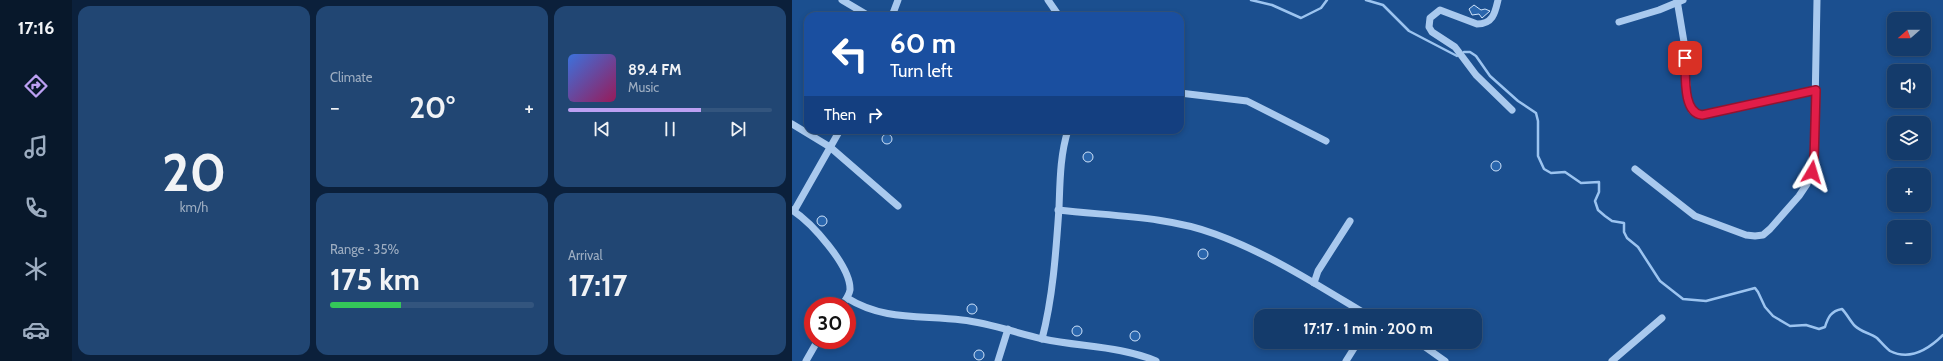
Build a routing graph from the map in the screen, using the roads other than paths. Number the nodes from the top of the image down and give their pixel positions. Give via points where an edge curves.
1 (842, 0) edge
2 (898, 0) edge
3 (1048, 0) edge
4 (1498, 0) edge
5 (1816, 0) edge
6 (1679, 1) edge
7 (862, 12) edge
8 (894, 12) edge
9 (1057, 12) edge
10 (1619, 22) dead end
11 (1816, 90) junction
12 (1184, 93) edge
13 (1512, 110) dead end
14 (792, 124) edge
15 (804, 131) edge
16 (809, 134) edge
17 (838, 134) edge
18 (1067, 134) edge
19 (1326, 140) dead end
20 (830, 147) junction
21 (1635, 169) dead end
22 (898, 206) dead end
23 (1058, 210) junction
24 (793, 211) edge
25 (1350, 221) dead end
26 (1314, 283) junction
27 (847, 297) edge
28 (856, 304) edge
29 (1357, 309) edge
30 (1662, 318) dead end
31 (1008, 329) junction
32 (1042, 339) junction
33 (813, 349) edge
34 (1354, 349) edge
35 (1428, 349) edge
36 (806, 361) edge
37 (998, 361) edge
38 (1156, 361) edge
39 (1346, 361) edge
40 (1445, 361) edge
41 (1612, 361) edge

1 - 7 street
2 - 8 street
3 - 9 street
4 - 13 street via 1495,16 1483,24 1440,10 1430,18 1429,27 1432,32 1454,47 1476,75
5 - 11 street
6 - 10 street via 1654,12
6 - 11 street via 1688,103 1692,111 1702,115
11 - 21 street via 1812,172 1799,196 1763,234 1746,235 1695,216
12 - 19 street via 1247,101
14 - 15 street
16 - 20 street
17 - 20 street
18 - 23 street via 1063,147
20 - 22 street
20 - 24 street
23 - 26 street via 1178,224 1215,234
23 - 32 street via 1047,320
24 - 27 street via 813,228 835,255 844,270 850,290
25 - 26 street via 1318,271
26 - 29 street
28 - 31 street via 880,313 962,320
30 - 41 street
31 - 32 street
31 - 37 street
32 - 38 street via 1133,354
33 - 36 street
34 - 39 street
35 - 40 street

